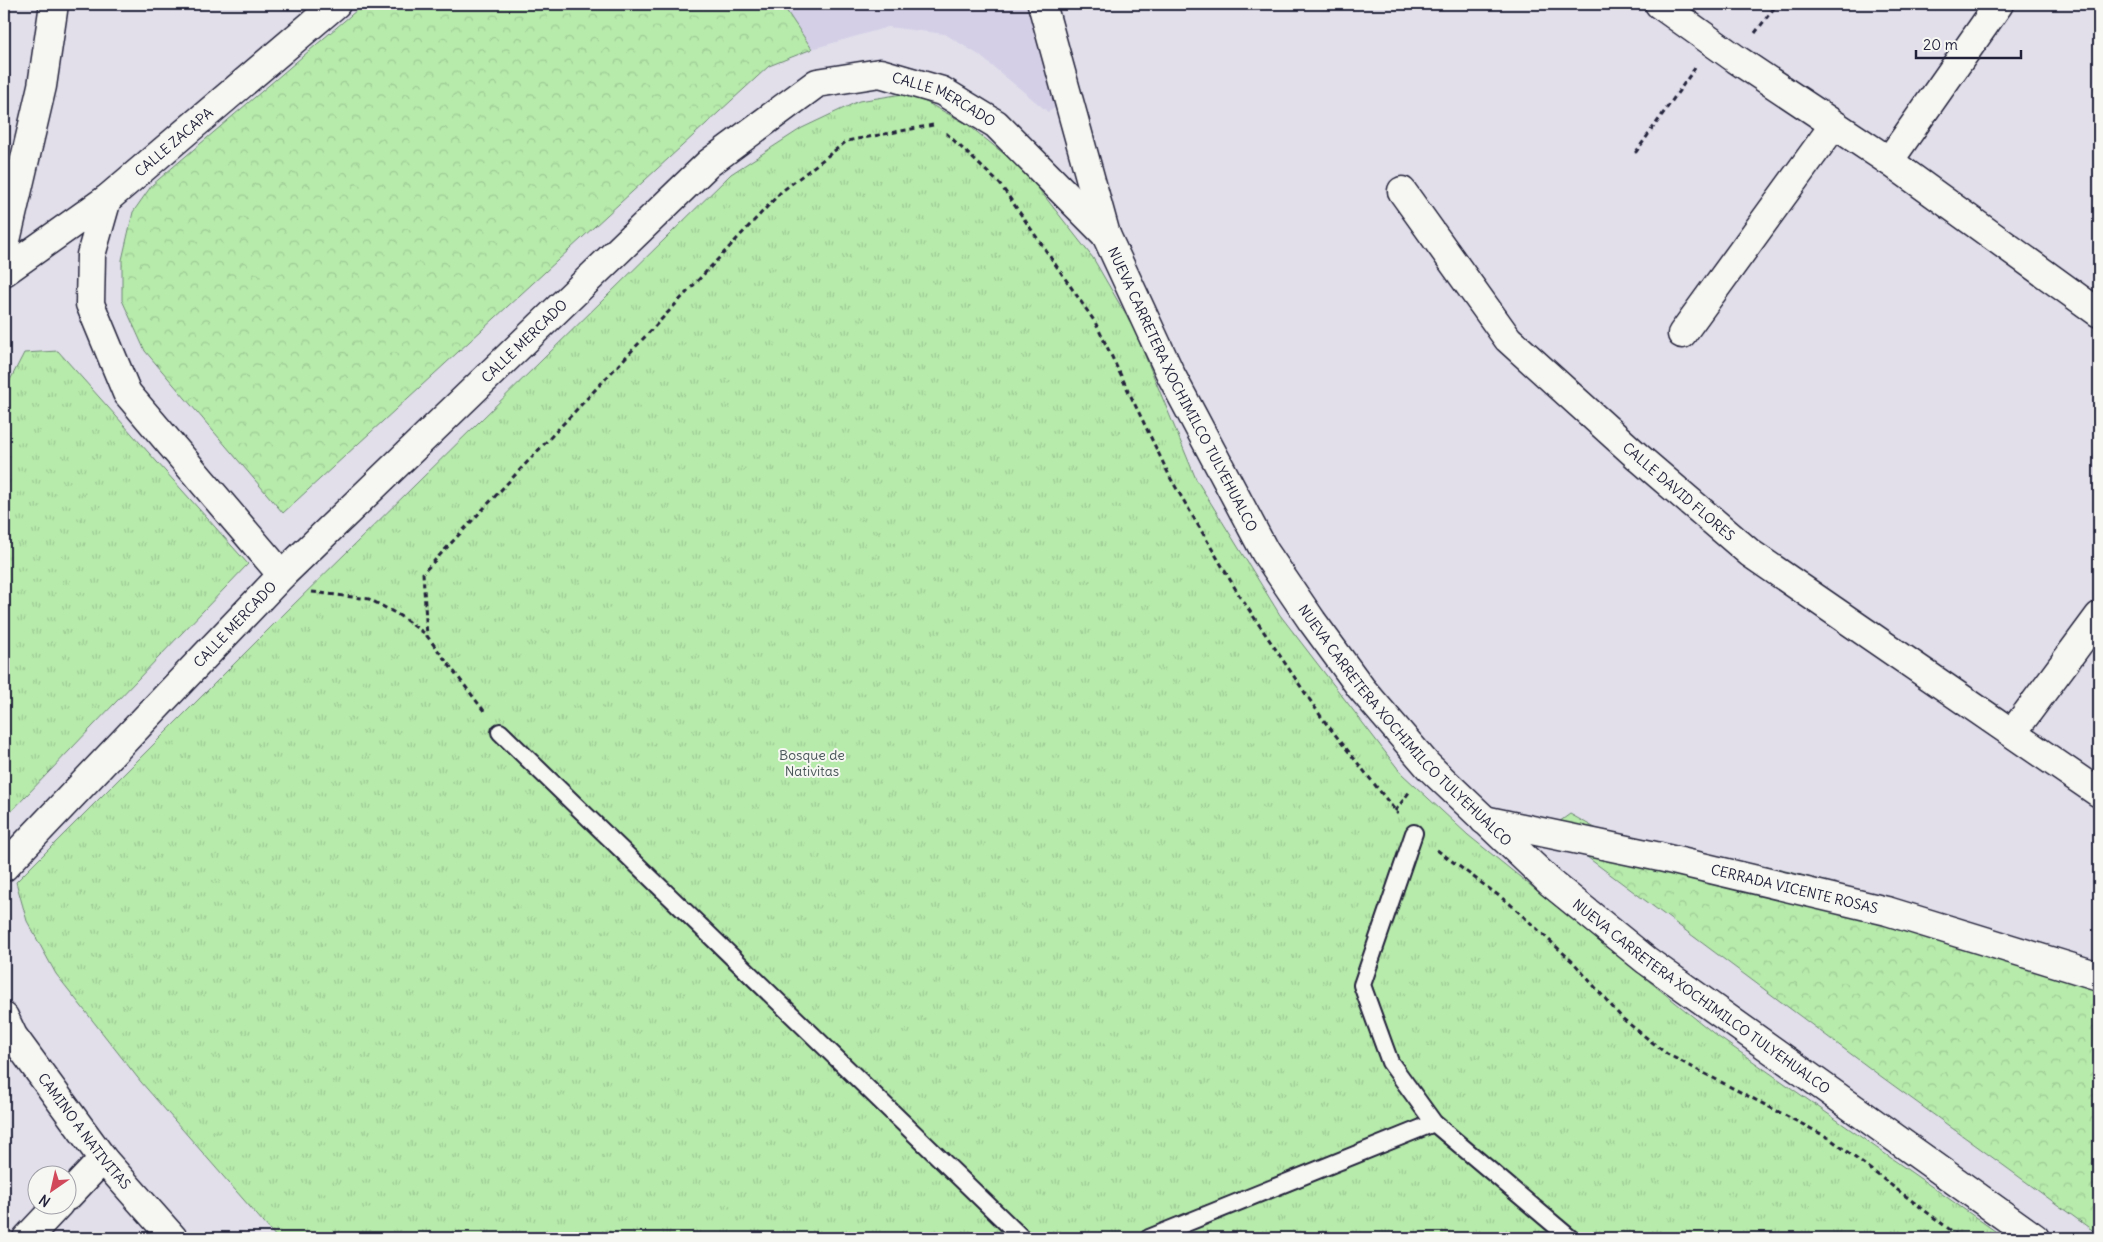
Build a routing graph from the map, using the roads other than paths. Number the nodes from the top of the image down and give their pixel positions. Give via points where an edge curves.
1 (54, 4) edge
2 (336, 4) edge
3 (1042, 4) edge
4 (1659, 4) edge
5 (2000, 4) edge
6 (1834, 125) junction
7 (1888, 161) junction
8 (1402, 191) dead end
9 (107, 199) junction
10 (1106, 235) junction
11 (4, 249) edge
12 (4, 272) edge
13 (2099, 313) edge
14 (1682, 334) dead end
15 (282, 575) junction
16 (2099, 616) edge
17 (500, 732) road end
18 (2013, 732) junction
19 (2099, 793) edge
20 (1484, 820) junction
21 (1414, 834) road end
22 (4, 867) edge
23 (2099, 976) edge
24 (7, 1030) edge
25 (1434, 1123) junction
26 (103, 1159) junction
27 (78, 1185) edge
28 (50, 1214) edge
29 (27, 1238) edge
30 (173, 1238) edge
31 (1022, 1238) edge
32 (1149, 1238) edge
33 (1570, 1238) edge
34 (2035, 1238) edge

1 - 11 street via 42,86
2 - 9 street, CALLE ZACAPA
3 - 10 street, NUEVA CARRETERA XOCHIMILCO TULYEHUALCO
4 - 6 street
5 - 7 street
6 - 7 street
6 - 14 street
7 - 13 street
8 - 18 street, CALLE DAVID FLORES via 1508,339 1637,456 1750,554
9 - 12 street, CALLE ZACAPA
9 - 15 street via 91,255 90,304 127,394
10 - 15 street, CALLE MERCADO via 996,124 942,91 880,72 816,83 708,163
10 - 20 street, NUEVA CARRETERA XOCHIMILCO TULYEHUALCO via 1171,375 1265,552 1361,688 1428,766
15 - 22 street, CALLE MERCADO
16 - 18 street
17 - 31 lane
18 - 19 street, CALLE DAVID FLORES
20 - 23 street, CERRADA VICENTE ROSAS via 1660,857 1886,911
20 - 34 street, NUEVA CARRETERA XOCHIMILCO TULYEHUALCO via 1551,883 1646,960
21 - 25 lane via 1362,985 1390,1062
24 - 26 street, CAMINO A NATIVITAS
25 - 32 lane
25 - 33 lane
26 - 27 street
26 - 30 street, CAMINO A NATIVITAS
28 - 29 street

